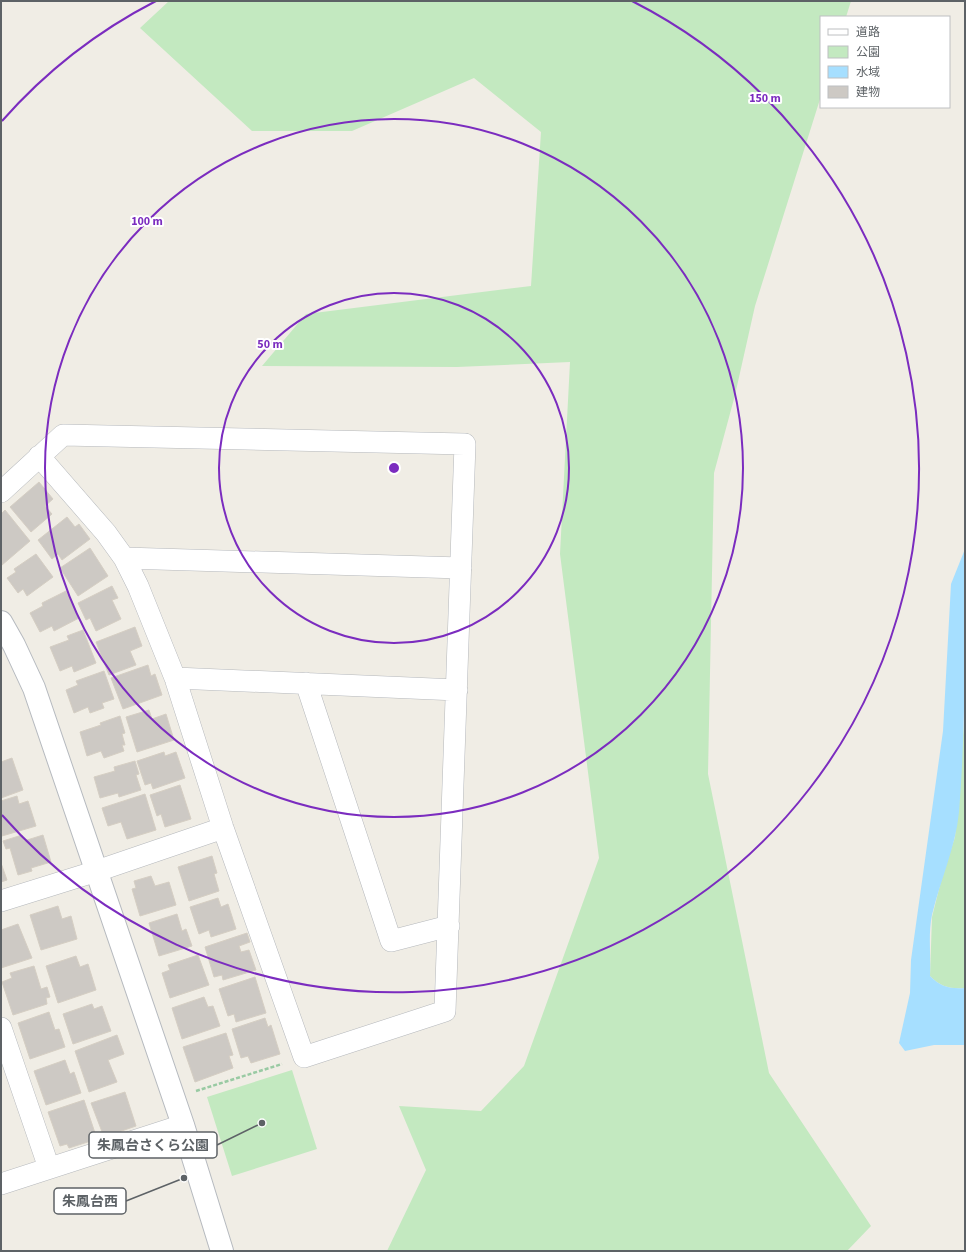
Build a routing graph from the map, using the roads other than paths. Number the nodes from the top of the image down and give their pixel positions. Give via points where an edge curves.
1 (39, 456) junction
2 (1, 492) edge
3 (124, 558) junction
4 (461, 568) junction
5 (1, 622) edge
6 (175, 678) junction
7 (306, 683) junction
8 (457, 690) junction
9 (223, 828) junction
10 (97, 871) junction
11 (1, 901) edge
12 (449, 926) junction
13 (1, 1028) edge
14 (5, 1057) edge
15 (183, 1125) junction
16 (49, 1168) junction
17 (1, 1184) edge
18 (222, 1251) edge

1 - 2 street
1 - 3 street via 106,533
1 - 4 street via 63,435 465,444
3 - 4 street
3 - 6 street
4 - 8 street
5 - 10 street via 34,688
6 - 7 street
6 - 9 street
7 - 8 street
7 - 12 street via 391,941
8 - 12 street
9 - 10 street
9 - 12 street via 304,1057 445,1011
10 - 11 street
10 - 15 street
13 - 14 street
14 - 16 street
15 - 16 street
15 - 18 street
16 - 17 street

